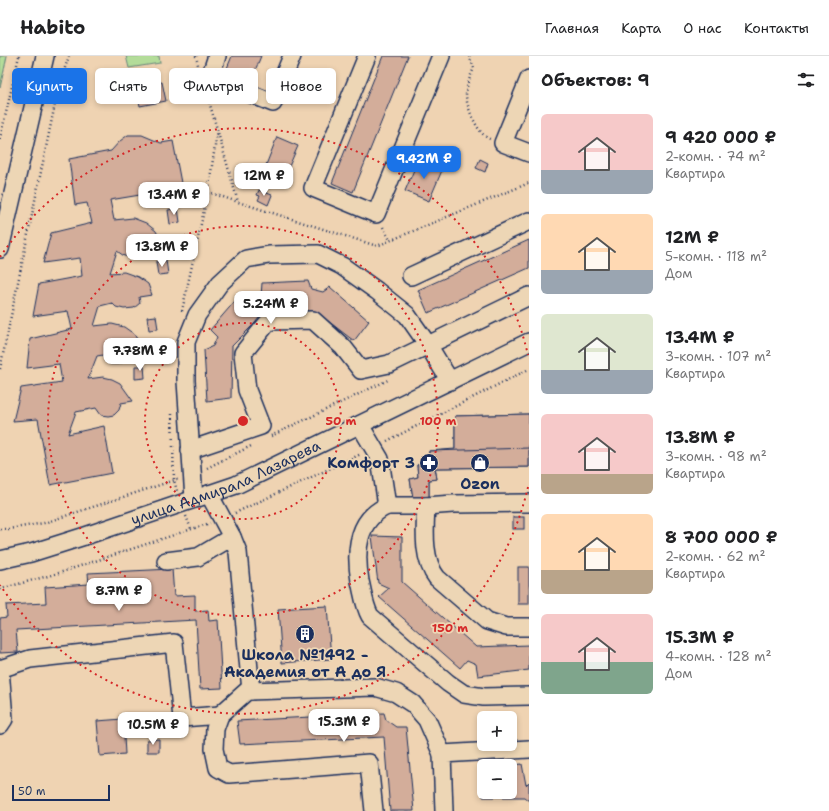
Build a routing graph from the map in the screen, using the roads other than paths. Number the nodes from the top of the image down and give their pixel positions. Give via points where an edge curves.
1 (45, 56) edge
2 (217, 56) edge
3 (292, 56) edge
4 (367, 56) edge
5 (441, 56) edge
6 (529, 79) edge
7 (529, 153) edge
8 (529, 221) edge
9 (0, 250) edge
10 (411, 276) dead end
11 (529, 296) edge
12 (428, 345) junction
13 (528, 345) edge
14 (450, 381) junction
15 (360, 425) junction
16 (190, 450) junction
17 (201, 496) junction
18 (529, 503) edge
19 (387, 506) junction
20 (426, 506) junction
21 (232, 537) junction
22 (0, 560) edge
23 (166, 560) dead end
24 (529, 627) edge
25 (0, 669) edge
26 (251, 691) junction
27 (529, 696) edge
28 (220, 715) junction
29 (0, 725) edge
30 (529, 749) edge
31 (442, 754) junction
32 (374, 811) edge
33 (444, 811) edge

1 - 9 street
2 - 3 street via 210,78 273,102
4 - 5 street via 313,188 376,214
6 - 7 street via 503,143
8 - 10 street
11 - 12 street
12 - 14 street
12 - 16 street via 390,364 361,370 343,347 313,320 270,321 242,352 247,390 260,426
12 - 16 street via 407,315 342,266 318,254 269,255 246,259 220,283 197,315 186,342
13 - 14 street, улица Адмирала Лазарева
14 - 15 street, улица Адмирала Лазарева
15 - 17 street, улица Адмирала Лазарева via 236,485
15 - 19 street via 380,459
16 - 17 street
17 - 21 street via 222,518
17 - 22 street, улица Адмирала Лазарева via 49,548
18 - 20 street
19 - 20 street
19 - 27 street via 371,516 359,536 357,546 358,570 365,606 370,616 464,694 484,697
20 - 24 street via 427,557 437,578 486,621 506,627
21 - 23 street via 198,557
21 - 26 street via 238,552
25 - 28 street via 30,659 174,643 182,718
25 - 29 street via 4,719
26 - 28 street via 247,691
26 - 31 street via 375,687 396,693 413,704 427,720
28 - 32 street via 215,730 214,749 218,768 229,774 368,763
30 - 31 street
31 - 33 street

